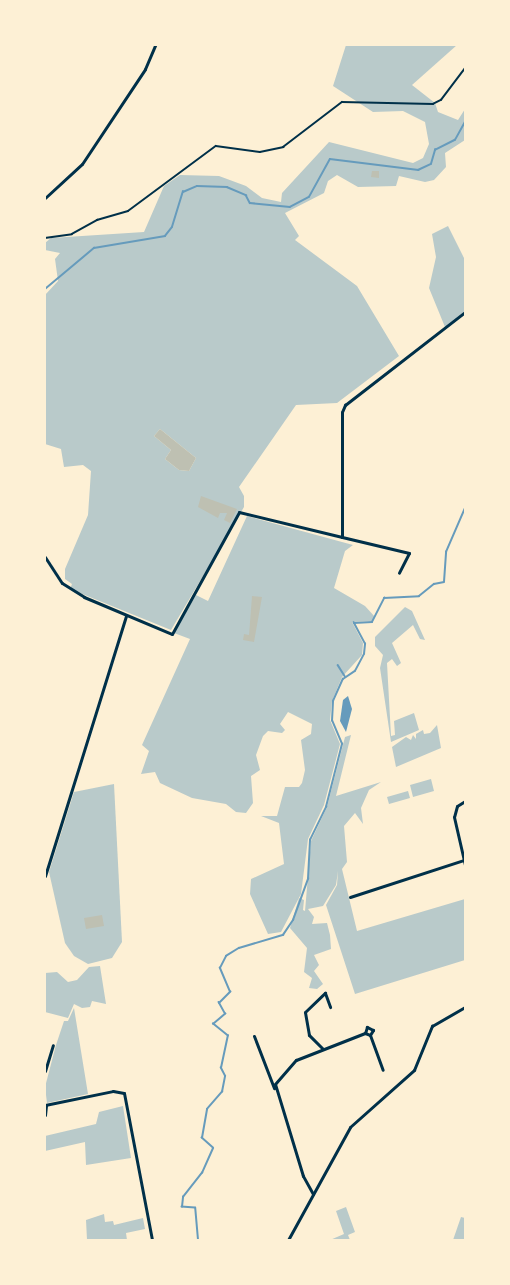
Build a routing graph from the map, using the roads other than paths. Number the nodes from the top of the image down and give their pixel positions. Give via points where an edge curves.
1 (155, 45) edge
2 (45, 198) edge
3 (465, 312) edge
4 (342, 537) junction
5 (45, 557) edge
6 (399, 573) dead end
7 (126, 616) junction
8 (465, 801) edge
9 (464, 862) edge
10 (45, 876) edge
11 (350, 897) dead end
12 (330, 1007) dead end
13 (465, 1007) edge
14 (365, 1033) junction
15 (370, 1035) junction
16 (254, 1036) dead end
17 (315, 1043) junction
18 (52, 1045) dead end
19 (323, 1049) junction
20 (310, 1053) junction
21 (383, 1070) dead end
22 (45, 1071) edge
23 (275, 1089) junction
24 (46, 1105) edge
25 (45, 1115) edge
26 (313, 1194) junction
27 (152, 1240) edge
28 (288, 1240) edge

1 - 2 street via 145,69 82,164
3 - 4 street via 345,405
4 - 6 street via 409,553
4 - 7 street via 240,512 172,634
5 - 7 street via 62,583
7 - 10 street
8 - 9 street via 456,806 454,817
9 - 11 street
12 - 17 street via 325,993 305,1012 309,1035
13 - 26 street via 432,1026 414,1070 350,1127
14 - 15 street
14 - 15 street via 371,1027
14 - 19 street
15 - 21 street
16 - 23 street
17 - 19 street
17 - 20 street
18 - 22 street
19 - 20 street
20 - 23 street via 276,1079
23 - 26 street
24 - 25 street
24 - 27 street via 113,1091 124,1093
26 - 28 street

